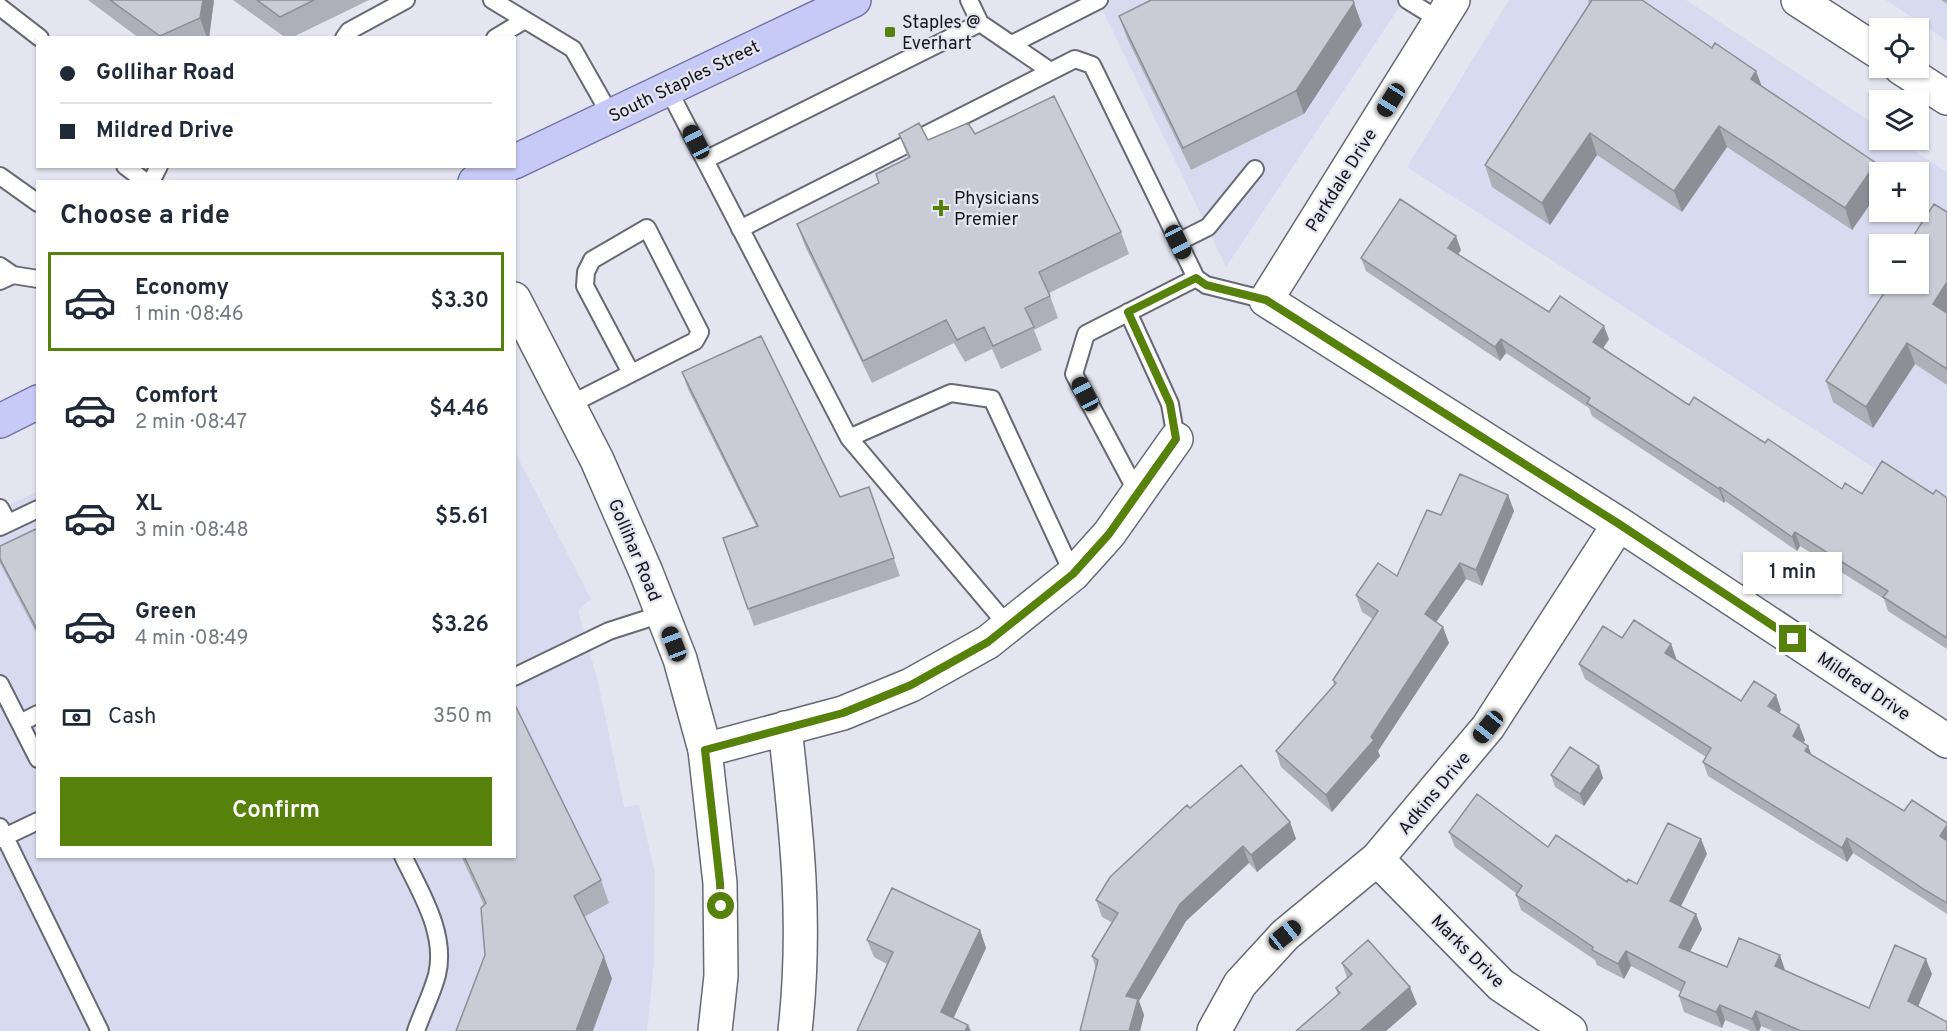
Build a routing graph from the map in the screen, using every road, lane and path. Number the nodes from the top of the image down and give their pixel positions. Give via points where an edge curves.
1 (406, 0) edge
2 (492, 0) edge
3 (854, 0) edge
4 (969, 0) edge
5 (1099, 0) edge
6 (1407, 0) edge
7 (1817, 5) edge
8 (0, 8) edge
9 (1447, 10) edge
10 (525, 20) junction
11 (980, 23) junction
12 (37, 36) edge
13 (345, 36) edge
14 (498, 36) edge
15 (1012, 44) junction
16 (1869, 45) edge
17 (1049, 70) junction
18 (1916, 78) edge
19 (668, 89) junction
20 (1947, 98) edge
21 (611, 116) junction
22 (705, 160) junction
23 (516, 161) edge
24 (128, 168) edge
25 (502, 168) edge
26 (1255, 169) dead end
27 (0, 176) edge
28 (143, 180) edge
29 (479, 180) edge
30 (36, 202) edge
31 (740, 229) junction
32 (1178, 242) junction
33 (4, 274) edge
34 (1196, 278) junction
35 (36, 279) edge
36 (1266, 300) junction
37 (516, 303) edge
38 (1128, 312) junction
39 (631, 373) junction
40 (36, 403) edge
41 (569, 405) junction
42 (0, 422) edge
43 (849, 438) junction
44 (1176, 439) joint
45 (1138, 494) junction
46 (36, 510) edge
47 (3, 520) edge
48 (1619, 524) junction
49 (1073, 574) junction
50 (662, 614) junction
51 (1008, 626) junction
52 (516, 676) edge
53 (0, 684) edge
54 (36, 715) edge
55 (20, 723) junction
56 (785, 728) junction
57 (1947, 741) edge
58 (35, 750) edge
59 (705, 750) junction
60 (36, 822) edge
61 (2, 834) edge
62 (404, 858) edge
63 (1377, 859) junction
64 (100, 1031) edge
65 (416, 1031) edge
66 (714, 1031) edge
67 (795, 1031) edge
68 (1214, 1031) edge
69 (1570, 1031) edge

1 - 13 lane
2 - 10 lane
3 - 19 main road, South Staples Street
4 - 11 lane
5 - 15 lane
6 - 9 lane
7 - 16 street
8 - 12 lane
9 - 36 street, Parkdale Drive
10 - 14 lane
10 - 21 lane via 573,49
11 - 15 lane
11 - 22 lane
15 - 17 lane
17 - 31 lane
17 - 32 lane via 1075,58 1092,65
18 - 20 street
19 - 21 main road, South Staples Street
19 - 22 lane
21 - 23 main road, South Staples Street
22 - 31 lane
24 - 28 lane
25 - 29 main road
26 - 32 lane via 1208,227
27 - 30 lane
31 - 43 lane
32 - 34 lane
33 - 35 lane
34 - 36 lane via 1206,285
34 - 38 lane
36 - 48 street, Mildred Drive
37 - 41 street, Gollihar Road
38 - 44 lane via 1170,404
38 - 45 lane via 1086,334 1074,374
39 - 39 lane via 695,341 700,332 648,228 592,260 586,272 585,286
39 - 41 lane
40 - 42 main road
41 - 50 street, Gollihar Road via 597,460
43 - 49 lane via 951,393 992,399
43 - 51 lane
44 - 45 street
45 - 49 street
46 - 47 lane
48 - 57 street, Mildred Drive
48 - 63 street, Adkins Drive via 1488,727
49 - 51 street
50 - 52 lane via 609,631
50 - 59 street, Gollihar Road via 680,659
51 - 56 street via 988,642 911,685 843,713
53 - 55 lane
54 - 55 lane
55 - 58 lane
56 - 59 street
56 - 67 street via 800,864 802,942
59 - 66 street, Gollihar Road via 720,883 721,976
60 - 61 lane
61 - 64 lane
62 - 65 lane via 434,923 438,950 437,974
63 - 68 street, Adkins Drive via 1285,935 1240,984
63 - 69 street, Marks Drive via 1501,985

